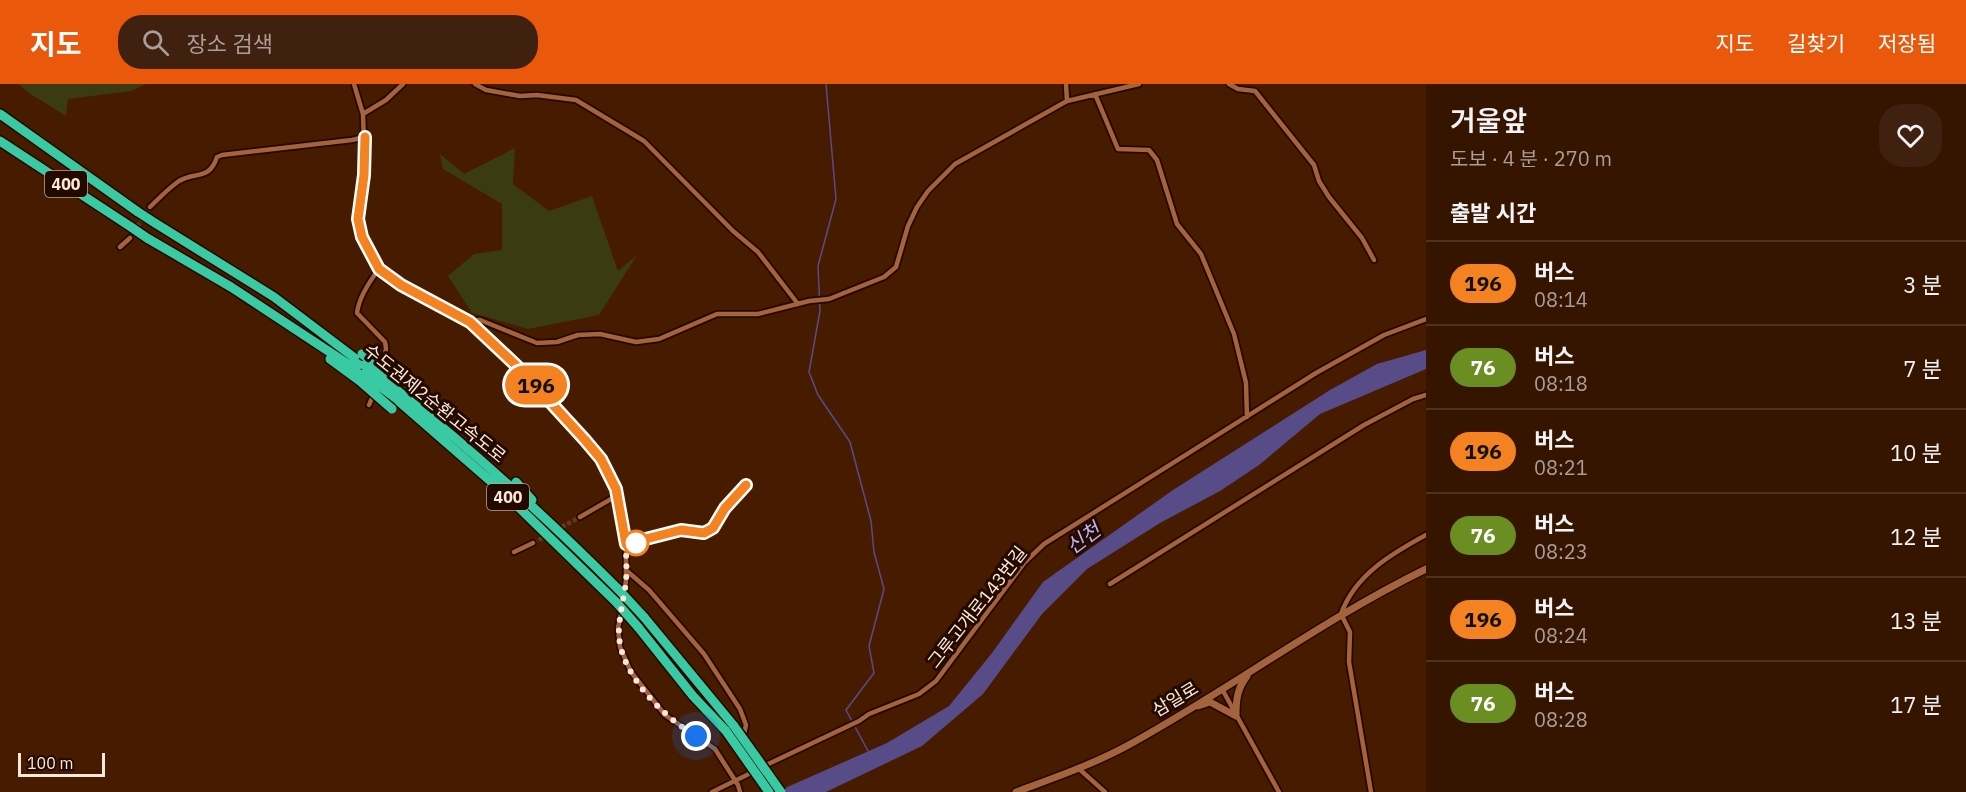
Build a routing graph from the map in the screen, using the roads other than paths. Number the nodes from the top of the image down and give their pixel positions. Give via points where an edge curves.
1 (354, 84) edge
2 (403, 84) edge
3 (475, 84) edge
4 (1066, 84) edge
5 (1139, 84) edge
6 (1229, 84) edge
7 (1095, 94) junction
8 (1067, 101) junction
9 (0, 114) edge
10 (363, 114) junction
11 (365, 137) junction
12 (0, 141) edge
13 (150, 207) tunnel mouth
14 (130, 238) tunnel mouth
15 (120, 247) dead end
16 (1374, 260) dead end
17 (379, 269) junction
18 (274, 297) junction
19 (798, 304) junction
20 (1426, 319) edge
21 (467, 320) junction
22 (362, 373) junction
23 (388, 373) dead end
24 (396, 394) junction
25 (1426, 395) edge
26 (369, 405) dead end
27 (392, 409) dead end
28 (1247, 417) junction
29 (482, 478) dead end
30 (516, 482) dead end
31 (746, 485) dead end
32 (618, 495) junction
33 (580, 518) tunnel mouth
34 (1426, 535) edge
35 (551, 537) junction
36 (533, 543) tunnel mouth
37 (626, 544) junction
38 (514, 552) dead end
39 (587, 559) junction
40 (1426, 569) edge
41 (627, 571) junction
42 (1110, 584) dead end
43 (1341, 614) junction
44 (1251, 670) junction
45 (1222, 689) junction
46 (1187, 710) junction
47 (1236, 716) junction
48 (730, 729) junction
49 (744, 734) dead end
50 (1078, 768) junction
51 (736, 782) junction
52 (712, 792) edge
53 (740, 792) edge
54 (769, 792) edge
55 (781, 792) edge
56 (1016, 792) edge
57 (1105, 792) edge
58 (1279, 792) edge
59 (1371, 792) edge

1 - 10 street
2 - 10 street
3 - 19 street via 520,96 576,100 644,141 758,252
4 - 8 street
5 - 7 street
6 - 16 street via 1255,91 1314,165 1318,181
7 - 8 street
7 - 28 street via 1118,149 1149,150 1157,160 1177,224 1201,254 1234,334 1246,383
8 - 19 street via 955,164 917,207 896,267 884,277 830,298
9 - 18 highway, 수도권제2순환고속도로 / 400, bridge via 154,223
10 - 11 street
11 - 13 street via 222,155 208,172 177,182
11 - 17 street via 358,219 362,237
12 - 22 highway, 400, bridge
14 - 15 street
17 - 21 street
17 - 26 street via 358,304 357,314 387,348
18 - 22 highway, 수도권제2순환고속도로 / 400
18 - 23 highway, bridge
19 - 21 street via 758,314 717,314 658,339 636,342 600,334 537,343 480,320
20 - 28 street, 그루고개로143번길 via 1384,335
21 - 32 street via 520,369 585,440 608,469
22 - 24 highway, 수도권제2순환고속도로 / 400, bridge
22 - 27 highway, bridge
24 - 35 highway, 수도권제2순환고속도로 / 400
24 - 39 highway, 수도권제2순환고속도로 / 400 via 443,426
25 - 42 street via 1364,425
28 - 51 street, 그루고개로143번길 via 1044,544 1025,562 936,681 919,693
29 - 35 highway
30 - 39 highway
31 - 37 street via 713,528 704,533 681,530
32 - 33 street
32 - 37 street
34 - 43 street, 삼일로 via 1377,564 1356,588
35 - 48 highway, 수도권제2순환고속도로 / 400, bridge via 616,602 693,696
36 - 38 street
37 - 41 street
39 - 48 highway, 수도권제2순환고속도로 / 400, bridge via 644,617
40 - 43 main road, 삼일로
41 - 49 street via 649,590 704,654 740,709 746,724
41 - 51 street via 618,628 620,647 631,672 665,715 715,749
43 - 44 main road, 삼일로
43 - 59 street via 1350,632 1349,662
44 - 45 main road, 삼일로
44 - 47 main road via 1237,695
45 - 46 main road, 삼일로
45 - 47 street
46 - 47 main road via 1210,702
46 - 50 main road, 삼일로 via 1133,743
47 - 58 street
48 - 54 highway, 수도권제2순환고속도로 / 400, bridge
48 - 55 highway, 수도권제2순환고속도로 / 400, bridge
50 - 56 main road, 삼일로
50 - 57 street
51 - 52 street, 그루고개로143번길
51 - 53 street

